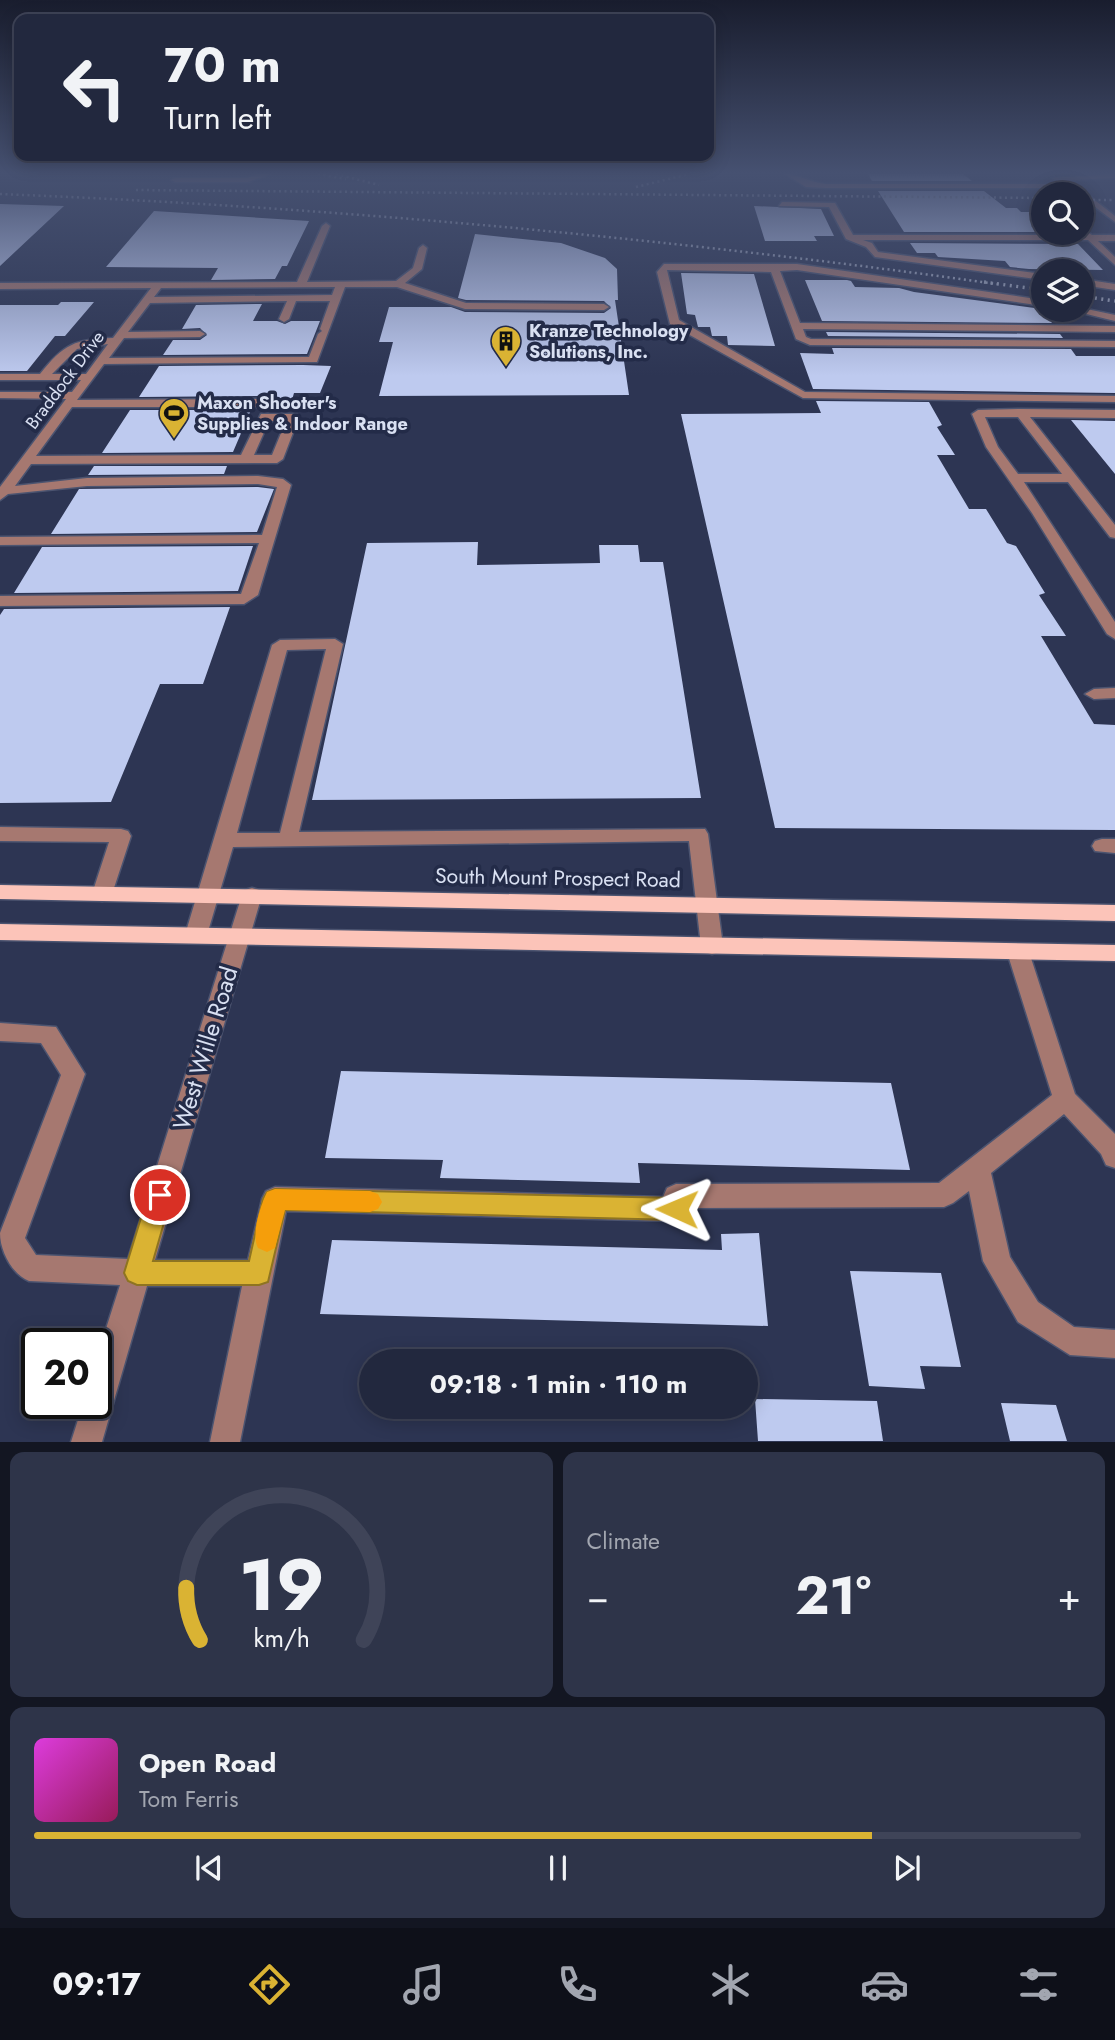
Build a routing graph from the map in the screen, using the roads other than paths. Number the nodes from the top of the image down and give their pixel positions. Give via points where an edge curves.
1 (319, 241) edge
2 (860, 241) edge
3 (1094, 242) edge
4 (423, 248) dead end
5 (1115, 262) edge
6 (775, 269) junction
7 (1031, 275) edge
8 (286, 284) junction
9 (301, 284) junction
10 (341, 284) junction
11 (398, 284) junction
12 (1094, 284) edge
13 (158, 285) junction
14 (0, 286) edge
15 (30, 286) junction
16 (64, 286) junction
17 (1115, 287) edge
18 (279, 298) junction
19 (293, 298) junction
20 (337, 298) junction
21 (147, 300) junction
22 (1031, 301) edge
23 (604, 307) dead end
24 (1094, 314) edge
25 (1115, 318) edge
26 (284, 319) dead end
27 (796, 326) junction
28 (1115, 329) edge
29 (200, 334) dead end
30 (118, 338) junction
31 (1115, 344) edge
32 (101, 361) junction
33 (0, 377) edge
34 (43, 377) junction
35 (89, 377) junction
36 (0, 395) edge
37 (1115, 399) edge
38 (72, 400) junction
39 (265, 403) dead end
40 (1021, 413) junction
41 (1115, 414) edge
42 (246, 459) junction
43 (27, 460) junction
44 (1013, 478) junction
45 (1073, 478) junction
46 (1, 492) edge
47 (1115, 534) edge
48 (267, 539) junction
49 (0, 541) edge
50 (0, 601) edge
51 (1115, 634) edge
52 (1115, 693) edge
53 (1094, 694) dead end
54 (0, 834) edge
55 (288, 839) junction
56 (225, 840) junction
57 (0, 892) edge
58 (102, 894) junction
59 (208, 895) junction
60 (252, 895) junction
61 (708, 906) junction
62 (1115, 913) edge
63 (0, 932) edge
64 (195, 935) junction
65 (239, 936) junction
66 (712, 946) junction
67 (1018, 952) junction
68 (1115, 953) edge
69 (0, 1032) edge
70 (1065, 1099) junction
71 (1115, 1157) edge
72 (977, 1169) junction
73 (137, 1273) junction
74 (259, 1273) junction
75 (1115, 1344) edge
76 (86, 1441) edge
77 (225, 1441) edge

1 - 9 street
2 - 7 street via 875,254
3 - 5 street
4 - 11 street via 417,269
6 - 22 street via 797,267
6 - 27 street
6 - 37 street via 664,267 674,322 803,395
8 - 9 street
8 - 13 street
8 - 18 street
9 - 10 street
10 - 11 street
10 - 20 street
11 - 23 street via 465,306
12 - 17 street
13 - 16 street
13 - 21 street, Braddock Drive
14 - 15 street
15 - 16 street
15 - 16 street via 18,297 54,297
18 - 19 street
18 - 21 street
19 - 20 street
19 - 26 street
20 - 32 street via 313,360
21 - 30 street, Braddock Drive
24 - 25 street
27 - 28 street
27 - 31 street via 801,339 810,342
29 - 30 street
30 - 32 street, Braddock Drive
30 - 34 street via 67,347
32 - 35 street, Braddock Drive
33 - 34 street
34 - 35 street
35 - 38 street, Braddock Drive
36 - 38 street
38 - 39 street
38 - 43 street, Braddock Drive
40 - 41 street
40 - 44 street via 978,414 992,447
40 - 45 street
42 - 42 street via 277,459 293,417 265,417
42 - 43 street
43 - 46 street, Braddock Drive
44 - 45 street
44 - 51 street
45 - 47 street
46 - 48 street via 87,481 278,482 284,485
48 - 49 street
48 - 50 street via 250,595 244,599
52 - 53 street
54 - 58 street via 121,836
55 - 56 street
55 - 56 street via 335,644 281,645
55 - 61 street via 698,834
56 - 59 street
57 - 58 main road, South Mount Prospect Road
58 - 59 main road, South Mount Prospect Road
59 - 60 main road, South Mount Prospect Road
59 - 64 street
60 - 61 main road, South Mount Prospect Road
60 - 65 street, West Wille Road
61 - 62 main road, South Mount Prospect Road
61 - 66 street
63 - 64 main road
64 - 65 main road
65 - 66 main road
65 - 73 street, West Wille Road
66 - 67 main road
67 - 68 main road
67 - 70 street
69 - 73 street via 48,1034 73,1074 11,1240 29,1268
70 - 71 street
70 - 72 street
72 - 74 street via 944,1195 676,1196 677,1209 275,1199
72 - 75 street via 997,1261 1028,1312 1070,1341
73 - 74 street
73 - 76 street, West Wille Road
74 - 77 street

